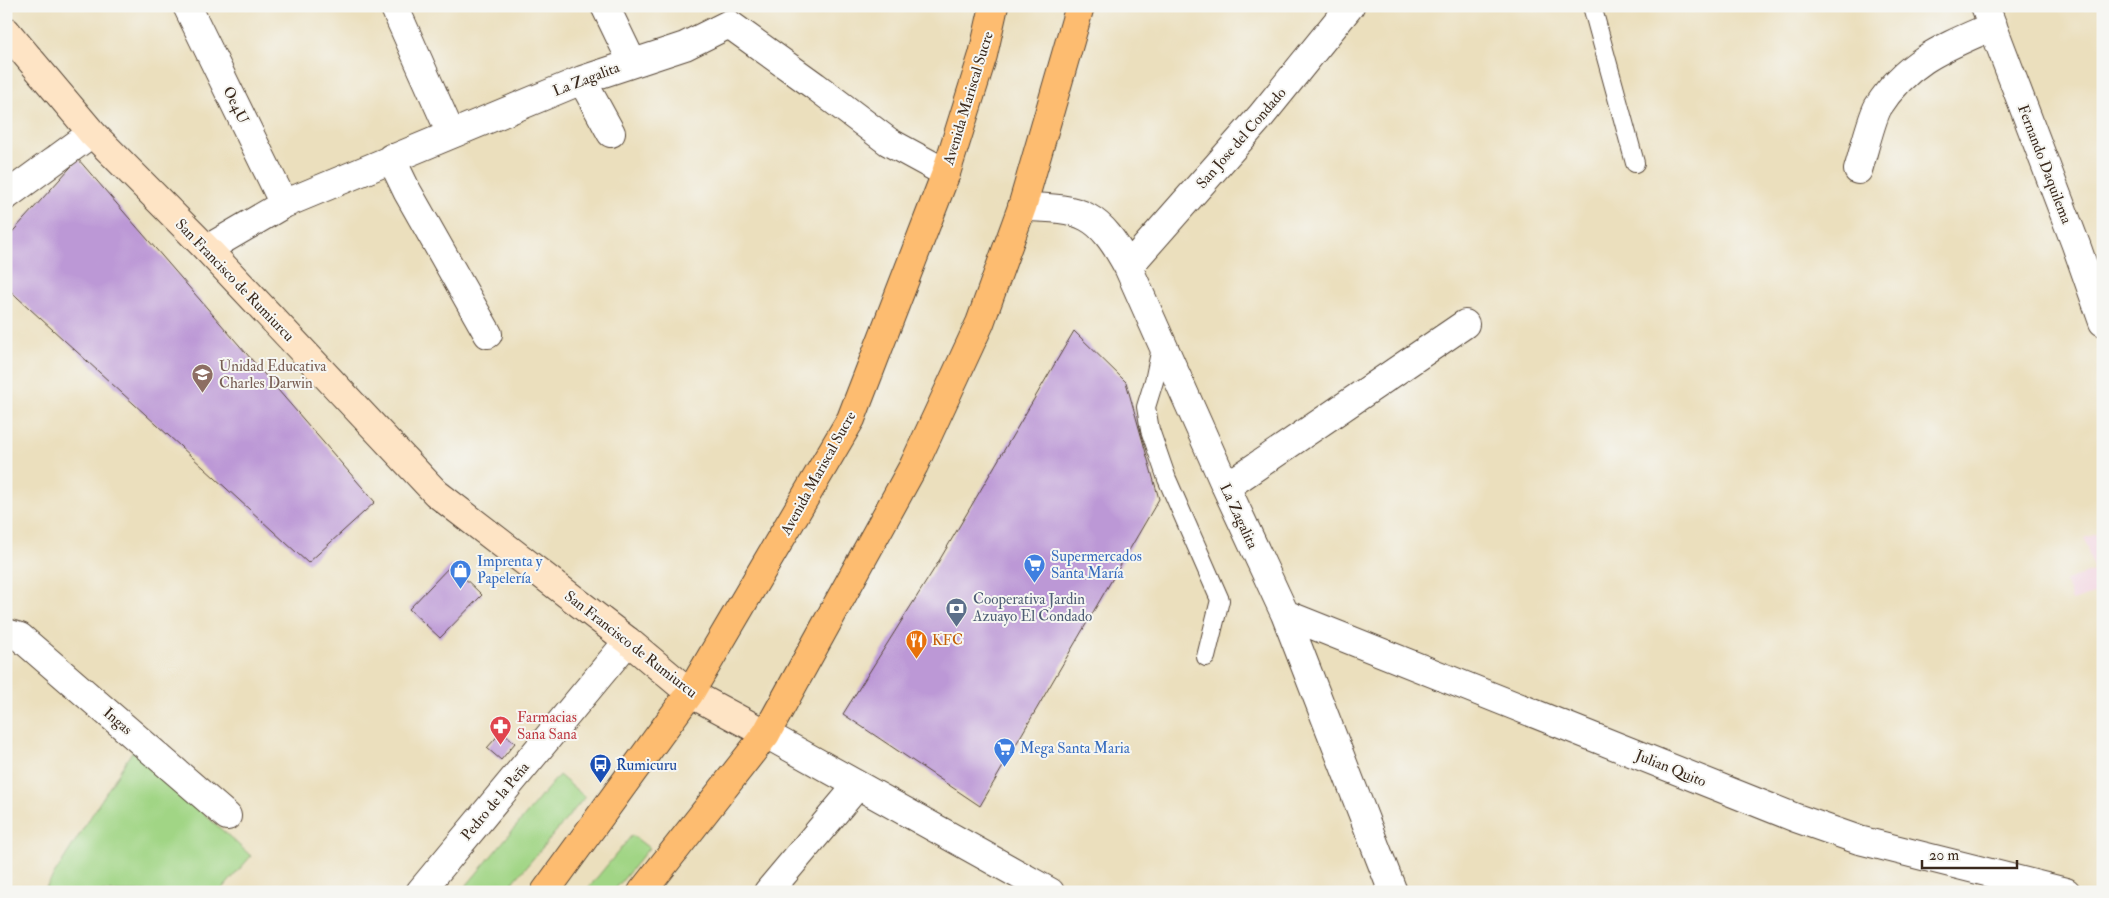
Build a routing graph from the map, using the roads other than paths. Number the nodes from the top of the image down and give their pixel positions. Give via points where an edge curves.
1 (188, 6) edge
2 (394, 6) edge
3 (605, 6) edge
4 (994, 6) edge
5 (1080, 6) edge
6 (1350, 6) edge
7 (1592, 6) edge
8 (732, 15) edge
9 (1989, 16) edge
10 (6, 30) edge
11 (632, 62) junction
12 (582, 80) junction
13 (92, 133) junction
14 (611, 133) dead end
15 (451, 134) junction
16 (391, 158) junction
17 (1635, 163) dead end
18 (1858, 170) dead end
19 (946, 173) junction
20 (6, 196) edge
21 (284, 204) junction
22 (1022, 207) junction
23 (207, 249) junction
24 (1128, 267) junction
25 (2103, 322) edge
26 (1465, 324) dead end
27 (488, 334) dead end
28 (1162, 343) junction
29 (1226, 487) junction
30 (1285, 614) junction
31 (6, 632) edge
32 (628, 641) junction
33 (1206, 657) dead end
34 (690, 693) junction
35 (766, 734) junction
36 (857, 786) junction
37 (227, 816) dead end
38 (420, 892) edge
39 (545, 892) edge
40 (642, 892) edge
41 (768, 892) edge
42 (1050, 892) edge
43 (1393, 892) edge
44 (2066, 892) edge

1 - 21 street, Oe4U
2 - 15 street
3 - 11 street
4 - 19 main road, Avenida Mariscal Sucre via 983,55
5 - 22 main road
6 - 24 street, San Jose del Condado via 1261,116
7 - 17 lane
8 - 11 street, La Zagalita via 685,46
8 - 19 street, La Zagalita via 889,142
9 - 18 street via 1905,74 1878,108
9 - 25 street, Fernando Daquilema
10 - 13 main road, San Francisco de Rumiurcu
11 - 12 street, La Zagalita
12 - 14 street
12 - 15 street, La Zagalita
13 - 20 street
13 - 23 main road, San Francisco de Rumiurcu
15 - 16 street, La Zagalita
16 - 21 street, La Zagalita
16 - 27 street
19 - 34 main road, Avenida Mariscal Sucre via 851,418
21 - 23 street, La Zagalita
22 - 24 street, La Zagalita via 1053,208 1085,215 1103,227
22 - 35 main road via 980,323 914,466
23 - 32 main road, San Francisco de Rumiurcu via 436,493
24 - 28 street, La Zagalita
26 - 29 street
28 - 29 street, La Zagalita
28 - 33 lane via 1146,407 1150,430 1167,479 1220,600
29 - 30 street, La Zagalita
30 - 43 street, La Zagalita
30 - 44 street, Julian Quito via 1796,818 1859,840
31 - 37 street, Ingas via 20,637
32 - 34 main road, San Francisco de Rumiurcu
32 - 38 street, Pedro de la Peña
34 - 35 main road, San Francisco de Rumiurcu
34 - 39 main road, Avenida Mariscal Sucre
35 - 36 street, San Francisco de Rumiurcu
35 - 40 main road
36 - 41 street
36 - 42 street, San Francisco de Rumiurcu

